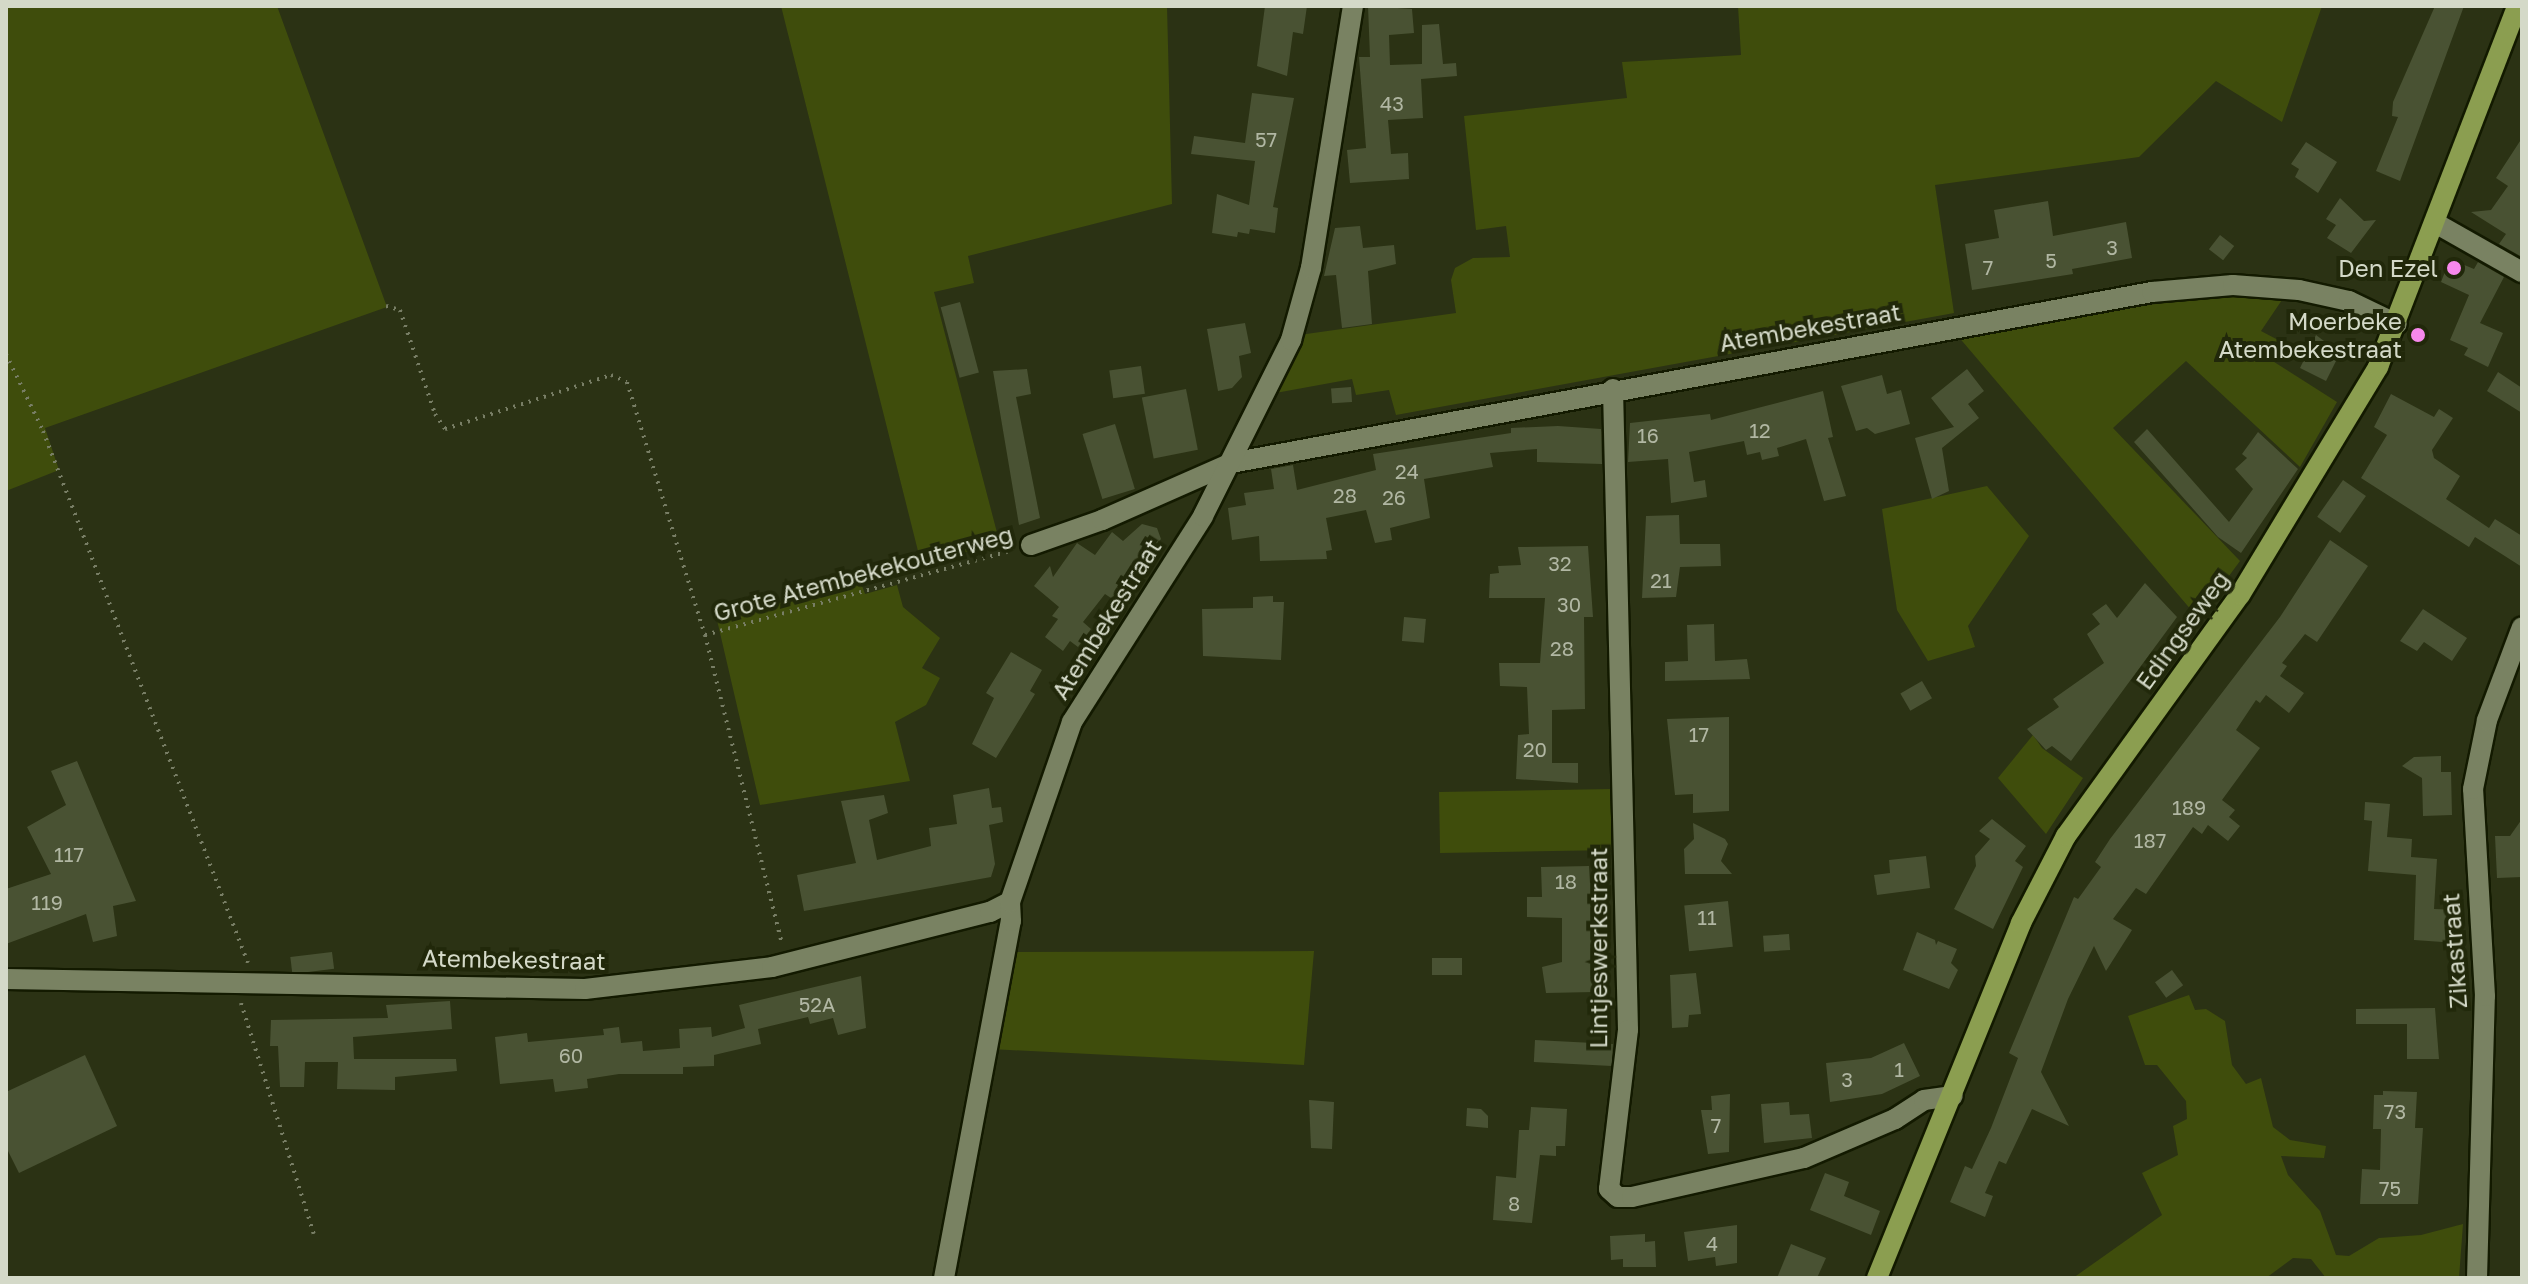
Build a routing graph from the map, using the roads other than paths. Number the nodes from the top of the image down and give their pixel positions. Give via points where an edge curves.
1 (1353, 6) edge
2 (2517, 6) edge
3 (2437, 224) junction
4 (2522, 272) edge
5 (2397, 324) junction
6 (1613, 389) junction
7 (1231, 463) junction
8 (1031, 545) road end
9 (2522, 627) edge
10 (1010, 902) junction
11 (6, 979) edge
12 (1953, 1096) junction
13 (944, 1278) edge
14 (1877, 1278) edge
15 (2477, 1278) edge

1 - 7 street, Atembekestraat via 1307,282 1291,340
2 - 3 main road, Edingseweg
3 - 4 street
3 - 5 main road, Edingseweg
5 - 6 street, Atembekestraat via 2349,301 2299,290 2233,285 2179,290
5 - 12 main road, Edingseweg via 2357,407 2240,595 2066,836 2021,923
6 - 7 street, Atembekestraat
6 - 12 street, Lintjeswerkstraat via 1628,1030 1609,1189 1618,1197 1632,1197 1804,1158 1895,1119 1924,1100
7 - 8 street, Atembekestraat
7 - 10 street, Atembekestraat via 1159,589 1072,722
9 - 15 street, Zikastraat via 2487,720 2473,789 2485,996
10 - 11 street, Atembekestraat via 855,948 719,977 585,989
10 - 13 street, Atembekestraat via 1011,921
12 - 14 main road, Edingseweg

